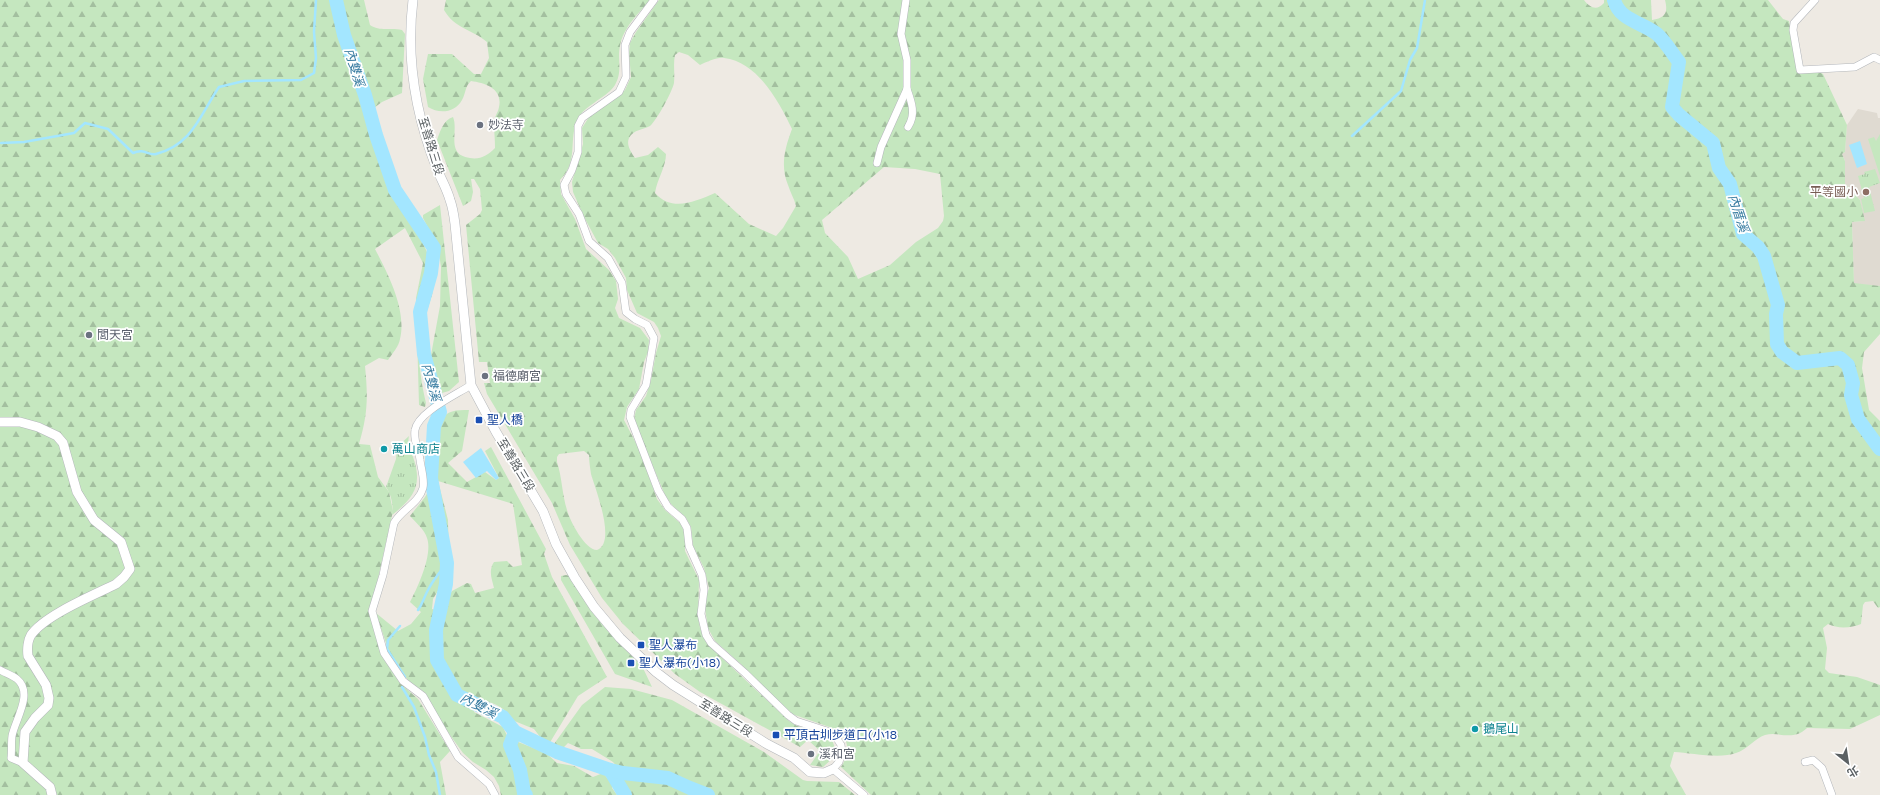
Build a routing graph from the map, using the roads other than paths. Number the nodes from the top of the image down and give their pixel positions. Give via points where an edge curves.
1 (413, 0) edge
2 (654, 0) edge
3 (906, 0) edge
4 (1815, 0) edge
5 (1880, 60) edge
6 (907, 89) junction
7 (908, 127) dead end
8 (877, 163) dead end
9 (471, 385) junction
10 (0, 422) edge
11 (0, 670) edge
12 (1805, 762) dead end
13 (23, 763) junction
14 (833, 769) junction
15 (52, 795) edge
16 (495, 795) edge
17 (864, 795) edge
18 (1832, 795) edge

1 - 9 street, 至善路三段 via 410,24 414,86 425,134 450,200 454,218
2 - 14 street via 630,32 625,45 626,77 618,92 582,118 578,126 578,152 564,185 565,190 579,214 589,242 608,258 622,283 626,312 647,325 654,338 646,384 631,410 630,417 658,490 668,508 682,519 687,528 689,546 702,576 704,590 701,614 706,635 711,643 788,715 796,721 830,732 836,737 842,752 839,762
3 - 6 street via 901,34 908,60
4 - 5 street via 1794,23 1800,70 1855,67 1874,57
6 - 7 street via 914,108
6 - 8 street via 881,147
9 - 14 street, 至善路三段 via 544,511 556,544 575,578 594,607 620,638 673,685 794,758 810,772 824,773
9 - 16 street via 432,408 415,429 423,487 416,500 394,523 372,611 384,653 392,667 423,696 458,757 489,784
10 - 13 street via 20,422 57,436 63,443 77,492 94,520 121,542 130,569 116,584 57,615 39,626 30,636 28,656 46,685 49,698 48,705 25,732
11 - 13 street via 18,680 22,689 22,711 12,735 11,758
12 - 18 street via 1813,760 1822,768
13 - 15 street via 50,787
14 - 17 street

